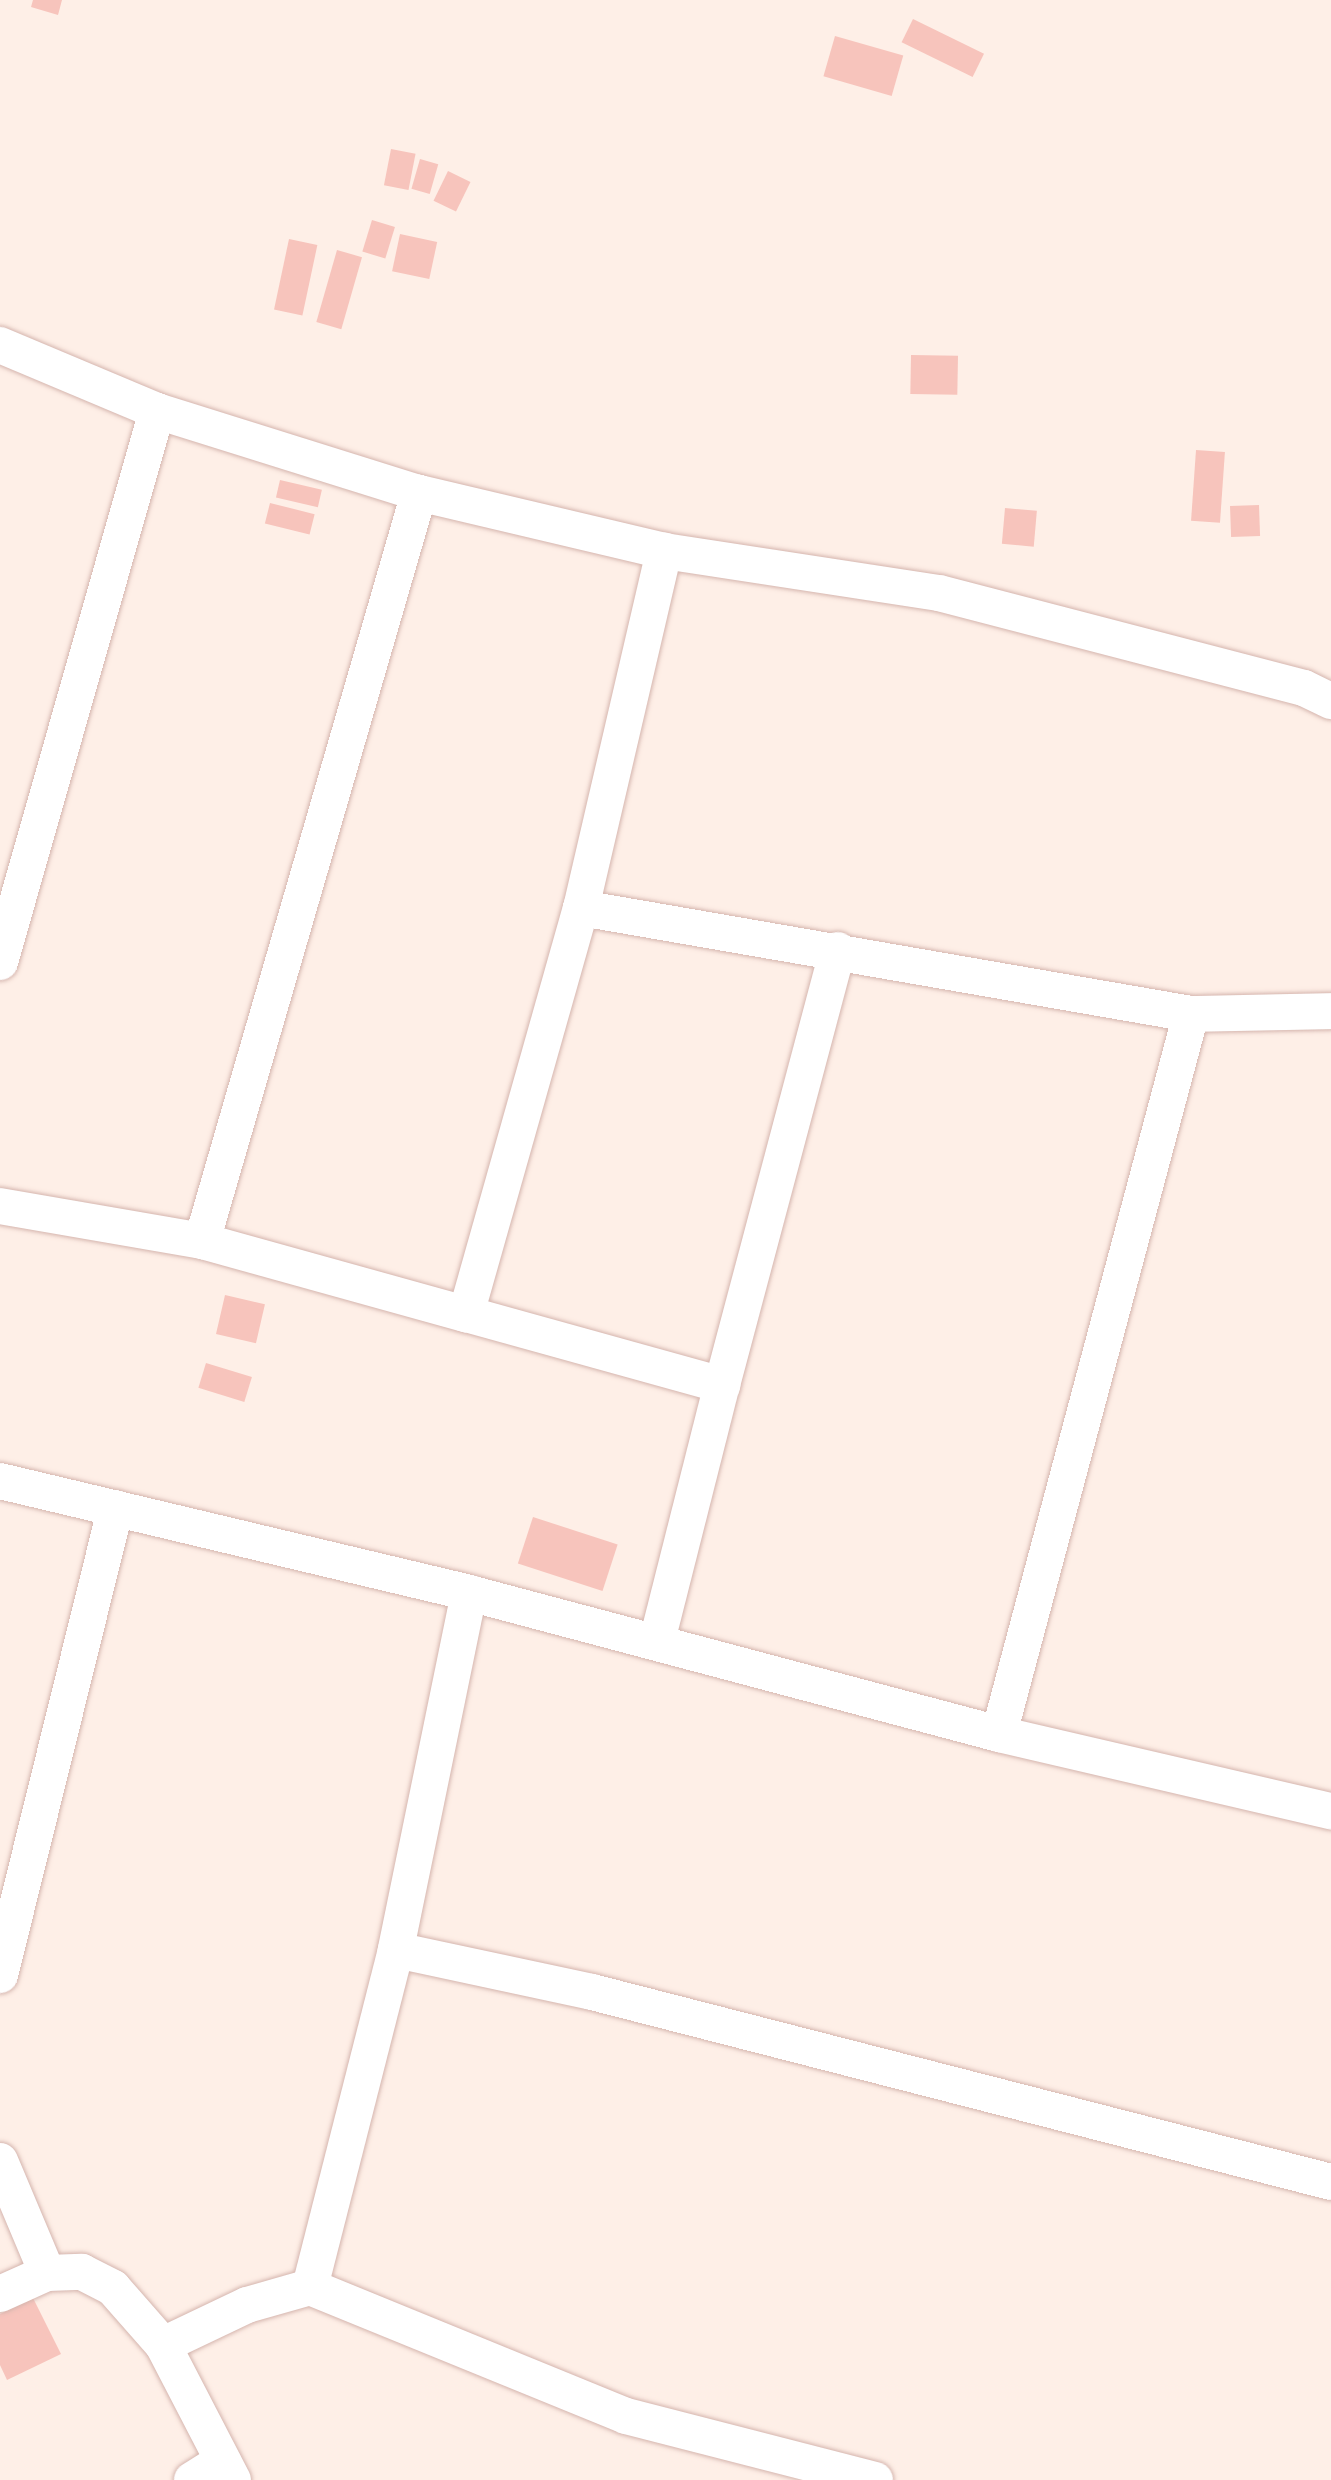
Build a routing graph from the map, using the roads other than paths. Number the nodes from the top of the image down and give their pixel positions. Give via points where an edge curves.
1 (0, 345) edge
2 (157, 411) junction
3 (419, 493) junction
4 (664, 551) junction
5 (1331, 701) edge
6 (581, 908) junction
7 (838, 950) junction
8 (0, 962) edge
9 (1331, 1011) edge
10 (1191, 1014) junction
11 (0, 1206) edge
12 (202, 1241) junction
13 (466, 1314) junction
14 (722, 1385) junction
15 (0, 1481) edge
16 (116, 1508) junction
17 (469, 1593) junction
18 (657, 1641) junction
19 (999, 1734) junction
20 (1331, 1811) edge
21 (396, 1950) junction
22 (0, 1975) edge
23 (0, 2161) edge
24 (1331, 2182) edge
25 (47, 2273) junction
26 (310, 2287) junction
27 (0, 2294) edge
28 (163, 2345) junction
29 (228, 2471) edge
30 (192, 2480) edge
31 (875, 2480) edge

1 - 2 street
2 - 3 street
2 - 8 street
3 - 4 street
3 - 12 street
4 - 5 street via 939,593 1304,688
4 - 6 street
6 - 7 street
6 - 13 street
7 - 10 street
7 - 14 street
9 - 10 street
10 - 19 street
11 - 12 street
12 - 13 street
13 - 14 street
14 - 18 street
15 - 16 street
16 - 17 street
16 - 22 street
17 - 18 street
17 - 21 street
18 - 19 street
19 - 20 street
21 - 24 street via 592,1992
21 - 26 street
23 - 25 street
25 - 27 street
25 - 28 street via 82,2272 113,2288
26 - 28 street via 247,2305
26 - 31 street via 626,2416
28 - 29 street
29 - 30 street

